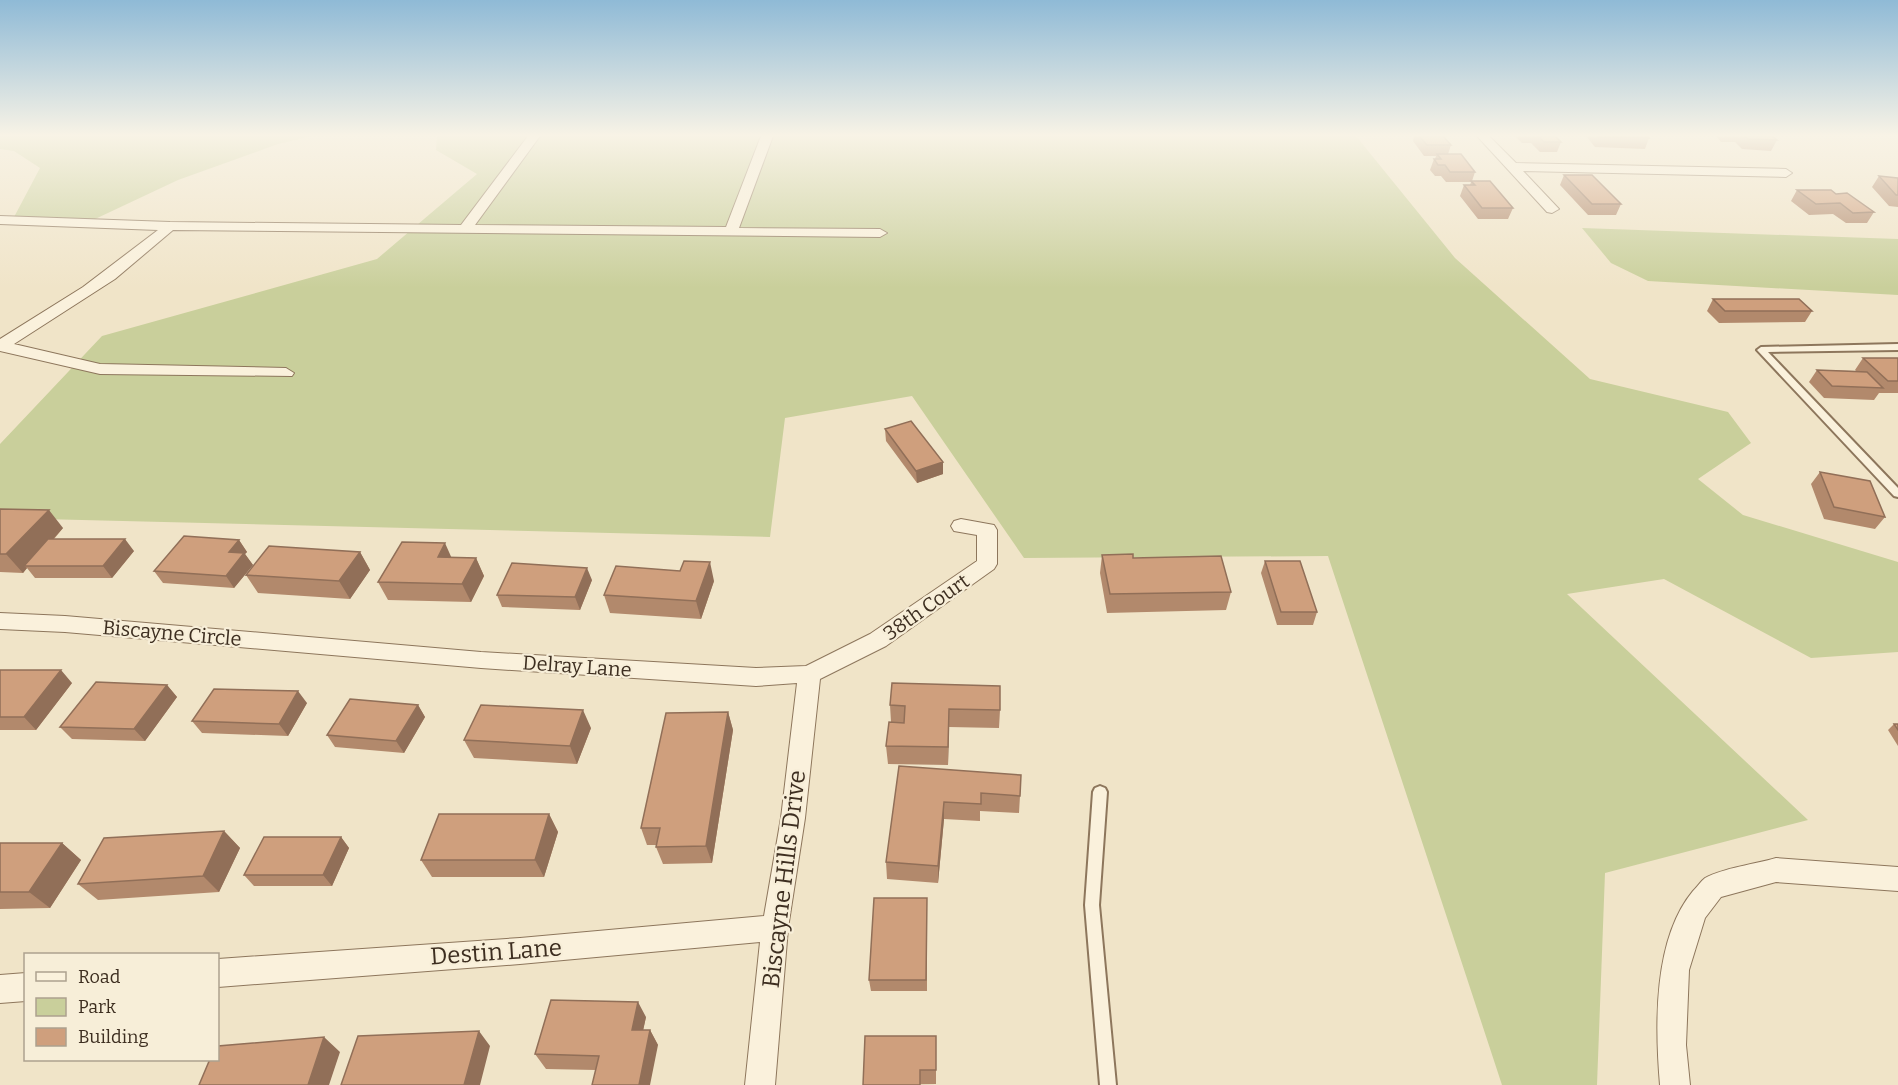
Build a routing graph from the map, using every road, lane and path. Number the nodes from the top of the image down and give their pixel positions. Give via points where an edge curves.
1 (496, 187) edge
2 (748, 187) edge
3 (1530, 187) edge
4 (1552, 209) dead end
5 (0, 220) edge
6 (170, 225) junction
7 (465, 229) junction
8 (731, 231) junction
9 (880, 233) dead end
10 (0, 346) edge
11 (1898, 348) edge
12 (286, 373) dead end
13 (1898, 494) edge
14 (961, 526) dead end
15 (0, 621) edge
16 (345, 648) joint
17 (809, 674) junction
18 (1100, 792) dead end
19 (1898, 879) edge
20 (775, 928) junction
21 (219, 973) edge
22 (24, 987) edge
23 (0, 989) edge
24 (760, 1085) edge
25 (1108, 1085) edge
26 (1675, 1085) edge

1 - 7 street
2 - 8 street
3 - 4 street
5 - 6 street
6 - 7 street
6 - 10 street via 112,276
7 - 8 street
8 - 9 street
10 - 12 street via 100,369
11 - 13 lane via 1761,350
14 - 17 street, 38th Court via 987,530 987,564 878,640
15 - 16 street, Biscayne Circle
16 - 17 street, Delray Lane via 756,677
17 - 20 street, Biscayne Hills Drive via 793,818
18 - 25 lane via 1092,905
19 - 26 street via 1776,870 1713,887 1694,910 1675,970 1671,1045
20 - 21 street, Destin Lane
20 - 24 street, Biscayne Hills Drive
22 - 23 street

